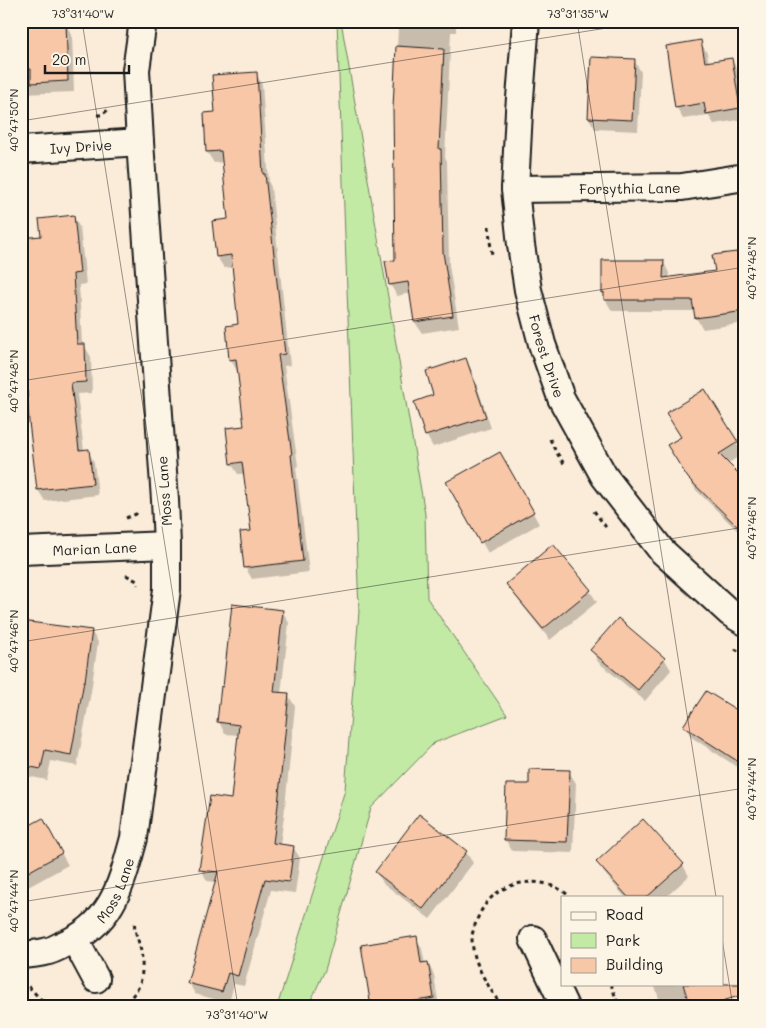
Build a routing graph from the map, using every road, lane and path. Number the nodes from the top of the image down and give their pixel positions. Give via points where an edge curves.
1 (143, 21) edge
2 (526, 21) edge
3 (109, 103) dead end
4 (94, 116) dead end
5 (140, 142) junction
6 (21, 150) edge
7 (745, 177) edge
8 (516, 189) junction
9 (138, 504) dead end
10 (122, 519) dead end
11 (168, 545) junction
12 (21, 551) edge
13 (125, 574) dead end
14 (140, 591) dead end
15 (745, 622) edge
16 (569, 896) edge
17 (533, 939) dead end
18 (76, 940) junction
19 (21, 955) edge
20 (96, 980) dead end
21 (21, 984) edge
22 (612, 986) edge
23 (48, 1007) edge
24 (502, 1007) edge
25 (565, 1007) edge
26 (620, 1007) edge

1 - 5 street, Moss Lane via 136,70
2 - 8 street, Forest Drive via 518,111
3 - 4 path via 108,110
5 - 6 street, Ivy Drive
5 - 11 street, Moss Lane
7 - 8 street, Forsythia Lane via 682,187
8 - 15 street, Forest Drive via 528,290 561,398 604,476 662,551 730,613
9 - 10 path via 136,514
11 - 12 street, Marian Lane
11 - 18 street, Moss Lane via 167,589 134,838 114,899 99,922
13 - 14 path via 136,581
16 - 24 path via 548,884 527,881 507,887 490,898 478,915 472,935 474,955
17 - 25 street
18 - 19 street, Moss Lane via 46,952
18 - 20 street
21 - 23 path via 28,986
22 - 26 path

